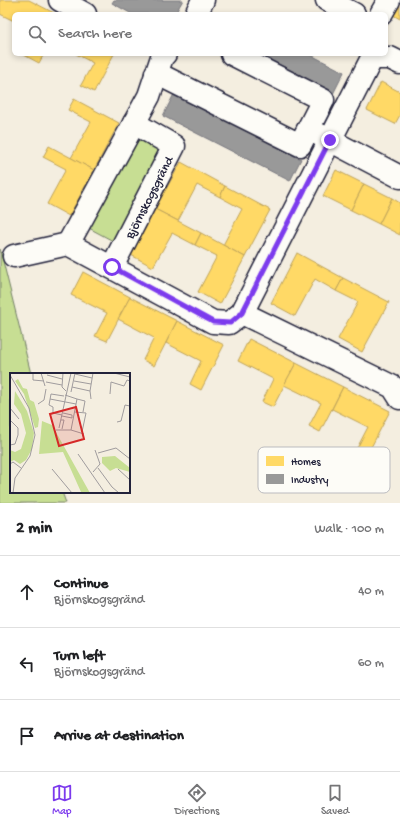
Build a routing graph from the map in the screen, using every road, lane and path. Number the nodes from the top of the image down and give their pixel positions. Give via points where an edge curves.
1 (60, 0) edge
2 (203, 0) edge
3 (327, 0) edge
4 (389, 0) edge
5 (81, 12) edge
6 (197, 12) edge
7 (350, 12) edge
8 (382, 12) edge
9 (236, 56) edge
10 (372, 56) edge
11 (160, 60) edge
12 (400, 64) edge
13 (134, 123) junction
14 (308, 129) junction
15 (330, 140) junction
16 (400, 177) edge
17 (68, 244) junction
18 (14, 256) dead end
19 (112, 267) junction
20 (242, 313) junction
21 (398, 386) edge

1 - 5 street
2 - 6 street
3 - 7 street
4 - 8 street
9 - 14 street via 323,100
10 - 12 street via 390,58
10 - 15 street
11 - 13 street via 148,96
11 - 14 street via 300,146
13 - 17 street
13 - 19 street, Björnskogsgränd via 174,146
14 - 15 street
15 - 16 street
15 - 20 street
17 - 18 street
17 - 19 street
19 - 20 street via 213,322 230,323
20 - 21 street

